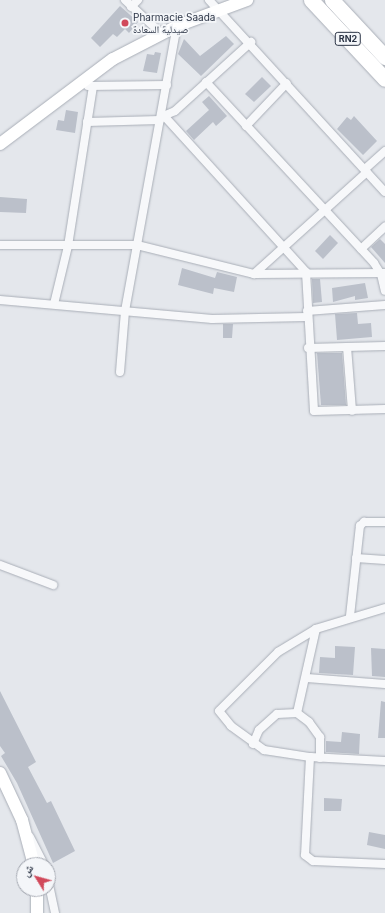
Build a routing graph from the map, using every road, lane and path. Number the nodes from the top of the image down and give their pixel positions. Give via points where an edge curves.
1 (125, 0) edge
2 (138, 0) edge
3 (311, 0) edge
4 (332, 0) edge
5 (243, 1) edge
6 (214, 3) edge
7 (131, 7) junction
8 (177, 26) junction
9 (162, 34) junction
10 (251, 42) junction
11 (385, 57) edge
12 (385, 79) edge
13 (206, 82) junction
14 (287, 83) junction
15 (80, 84) junction
16 (167, 85) junction
17 (93, 87) junction
18 (162, 119) junction
19 (87, 122) junction
20 (246, 126) junction
21 (0, 144) edge
22 (385, 150) edge
23 (366, 171) junction
24 (385, 192) edge
25 (324, 209) junction
26 (385, 227) edge
27 (0, 245) edge
28 (137, 245) junction
29 (68, 246) junction
30 (283, 246) junction
31 (361, 249) junction
32 (306, 272) junction
33 (254, 274) junction
34 (383, 274) edge
35 (385, 291) edge
36 (0, 300) edge
37 (54, 304) junction
38 (385, 305) edge
39 (125, 311) junction
40 (306, 314) junction
41 (385, 346) edge
42 (347, 347) junction
43 (308, 348) junction
44 (120, 372) dead end
45 (385, 409) edge
46 (352, 411) junction
47 (385, 522) edge
48 (356, 558) junction
49 (385, 560) edge
50 (0, 565) edge
51 (54, 585) dead end
52 (385, 608) edge
53 (350, 616) junction
54 (316, 629) junction
55 (307, 678) junction
56 (385, 684) edge
57 (297, 713) junction
58 (253, 744) junction
59 (310, 757) junction
60 (320, 758) junction
61 (385, 761) edge
62 (0, 773) edge
63 (26, 830) junction
64 (32, 857) edge
65 (40, 857) edge
66 (385, 864) edge
67 (37, 897) edge
68 (52, 897) edge
69 (37, 913) edge
70 (55, 913) edge

1 - 7 street
2 - 7 street
3 - 12 highway, RN2
4 - 11 highway, RN2
5 - 6 street
6 - 8 street
6 - 10 street
7 - 9 street
8 - 9 street
8 - 16 street
9 - 15 street via 113,60
10 - 13 street
10 - 14 street
13 - 18 street
13 - 20 street
14 - 20 street
14 - 23 street
15 - 17 street
15 - 21 street
16 - 17 street
16 - 18 street
17 - 19 street
18 - 19 street
18 - 28 street
18 - 30 street
19 - 29 street
20 - 25 street
22 - 23 street
23 - 24 street
23 - 25 street
25 - 30 street
25 - 31 street
26 - 31 street
27 - 29 street
28 - 29 street
28 - 33 street
28 - 39 street
29 - 37 street
30 - 32 street
30 - 33 street
31 - 34 street
32 - 33 street
32 - 34 street
32 - 40 street
34 - 35 street
36 - 37 street
37 - 39 street
38 - 40 street
39 - 40 street via 212,319
39 - 44 street
40 - 43 street
41 - 42 street
42 - 43 street
42 - 46 street
43 - 46 street via 314,411
45 - 46 street
47 - 48 street via 361,524
48 - 49 street
48 - 53 street
50 - 51 street
52 - 53 street
53 - 54 street
54 - 55 street
54 - 58 street via 269,658 221,707 220,714
55 - 56 street
55 - 57 street
57 - 58 street via 277,714 259,730
57 - 60 street via 309,722 320,737
58 - 59 street via 281,754
59 - 60 street
59 - 66 street via 305,855 313,861
60 - 61 street
62 - 63 street
63 - 64 street
63 - 65 street
67 - 69 street
68 - 70 street

